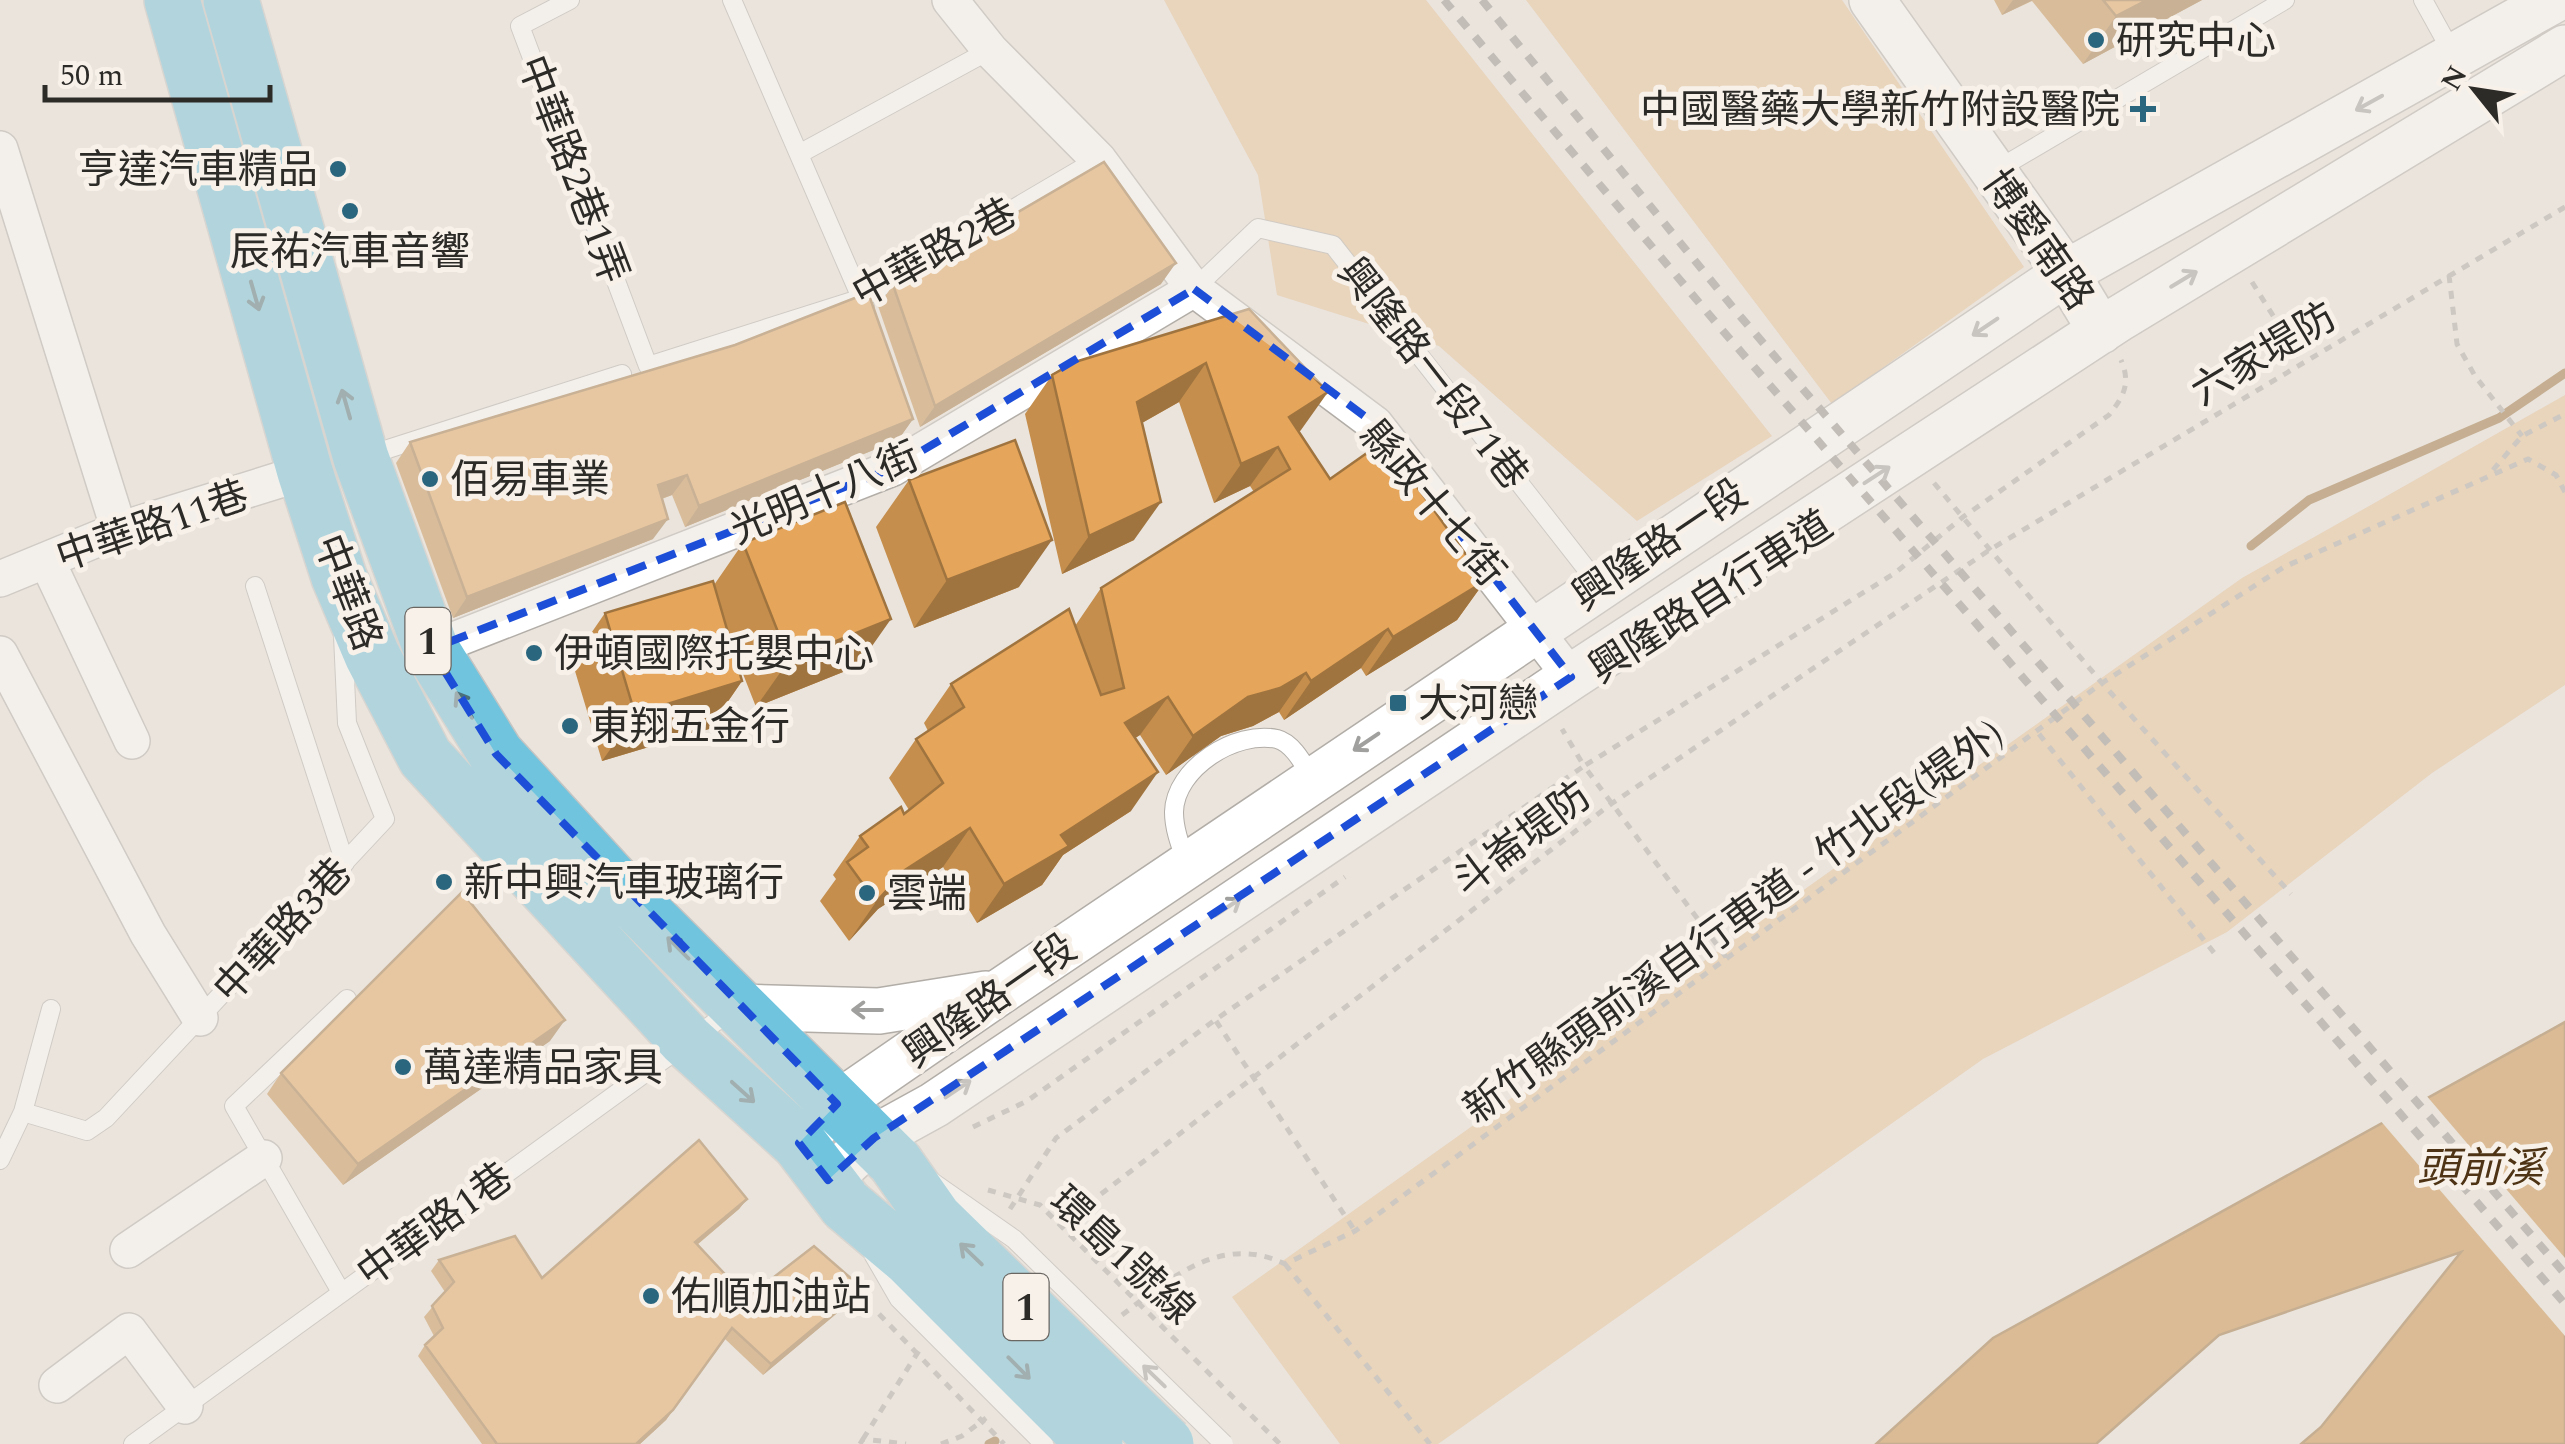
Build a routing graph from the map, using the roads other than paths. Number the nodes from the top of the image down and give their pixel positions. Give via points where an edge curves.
1 (172, 0) edge
2 (232, 0) edge
3 (570, 0) edge
4 (732, 0) edge
5 (950, 0) edge
6 (1872, 0) edge
7 (2285, 0) edge
8 (2423, 0) edge
9 (2554, 0) edge
10 (2565, 48) edge
11 (990, 50) junction
12 (2454, 56) junction
13 (0, 148) edge
14 (799, 154) junction
15 (1098, 159) junction
16 (1993, 172) junction
17 (2066, 273) junction
18 (1194, 289) junction
19 (862, 298) junction
20 (874, 332) edge
21 (2111, 350) junction
22 (648, 366) joint
23 (622, 374) edge
24 (361, 458) junction
25 (305, 472) junction
26 (120, 530) junction
27 (47, 561) junction
28 (339, 576) junction
29 (0, 579) edge
30 (1599, 585) junction
31 (256, 586) dead end
32 (1536, 627) junction
33 (431, 649) junction
34 (0, 654) edge
35 (1572, 697) junction
36 (132, 741) dead end
37 (1312, 779) junction
38 (345, 863) junction
39 (1187, 864) junction
40 (998, 992) junction
41 (347, 999) dead end
42 (736, 1006) junction
43 (51, 1009) dead end
44 (200, 1018) junction
45 (686, 1040) junction
46 (23, 1112) junction
47 (869, 1135) junction
48 (264, 1158) junction
49 (0, 1160) edge
50 (824, 1176) junction
51 (128, 1250) dead end
52 (340, 1292) junction
53 (56, 1384) dead end
54 (184, 1406) junction
55 (133, 1444) edge
56 (1044, 1444) edge
57 (1095, 1444) edge
58 (1166, 1444) edge
59 (1224, 1444) edge

1 -> 25 main road, 中華路 / 1
24 -> 2 main road, 中華路 / 1
3 - 22 lane, 中華路2巷1弄 via 520,26
4 - 14 lane
5 - 11 street, 縣政十七街
6 - 16 street, 博愛南路
7 - 16 lane
8 - 12 lane
9 - 12 street, 興隆路一段
21 -> 10 street, 興隆路一段
11 - 14 lane
11 - 15 street, 縣政十七街
12 -> 17 street, 興隆路一段
13 - 26 street
14 - 19 lane
15 - 18 street, 縣政十七街
15 - 19 lane, 中華路2巷
16 - 17 street, 博愛南路
17 - 21 street, 博愛南路
17 -> 30 street, 興隆路一段
18 - 30 lane, 興隆路一段71巷 via 1258,228 1333,245
18 - 32 street, 縣政十七街 via 1375,424
18 - 33 street, 光明十八街 via 914,446 894,468
19 - 20 lane
19 - 22 lane, 中華路2巷
35 -> 21 street, 興隆路一段
23 - 24 lane
24 - 33 main road, 中華路 / 1
25 - 26 street, 中華路11巷
25 - 28 main road, 中華路 / 1
26 - 27 street, 中華路11巷
27 - 29 street, 中華路11巷
27 - 36 street
28 - 38 lane, 中華路3巷 via 348,723 385,819
28 - 45 main road, 中華路 / 1 via 425,757
30 - 32 street, 興隆路一段
31 - 38 lane
32 - 35 street, 縣政十七街
32 -> 37 street, 興隆路一段
42 -> 33 main road, 中華路 / 1 via 496,754
34 - 44 street via 148,934
47 -> 35 street, 興隆路一段 via 934,1106
37 - 39 street, 興隆路一段
37 - 39 lane via 1280,739 1244,738 1207,760 1183,781 1174,809
38 - 44 lane, 中華路3巷
39 - 40 street, 興隆路一段
40 -> 42 street via 879,1011
40 - 47 street, 興隆路一段
41 - 48 lane via 234,1106
42 - 45 lane, 中華路1巷
42 - 47 main road, 中華路 / 1
43 - 46 lane
44 - 46 lane, 中華路3巷 via 87,1131
45 -> 50 main road, 中華路 / 1
45 - 52 lane, 中華路1巷
46 - 49 lane
47 - 50 street, 興隆路一段
58 -> 47 main road, 1, bridge via 935,1218
59 -> 47 lane, 1, bridge via 1014,1239
48 - 51 street
48 - 52 lane
50 - 56 lane, 1, bridge via 899,1299
50 -> 57 main road, 1, bridge
52 - 54 lane, 中華路1巷
53 - 54 street via 130,1331
54 - 55 lane, 中華路1巷

